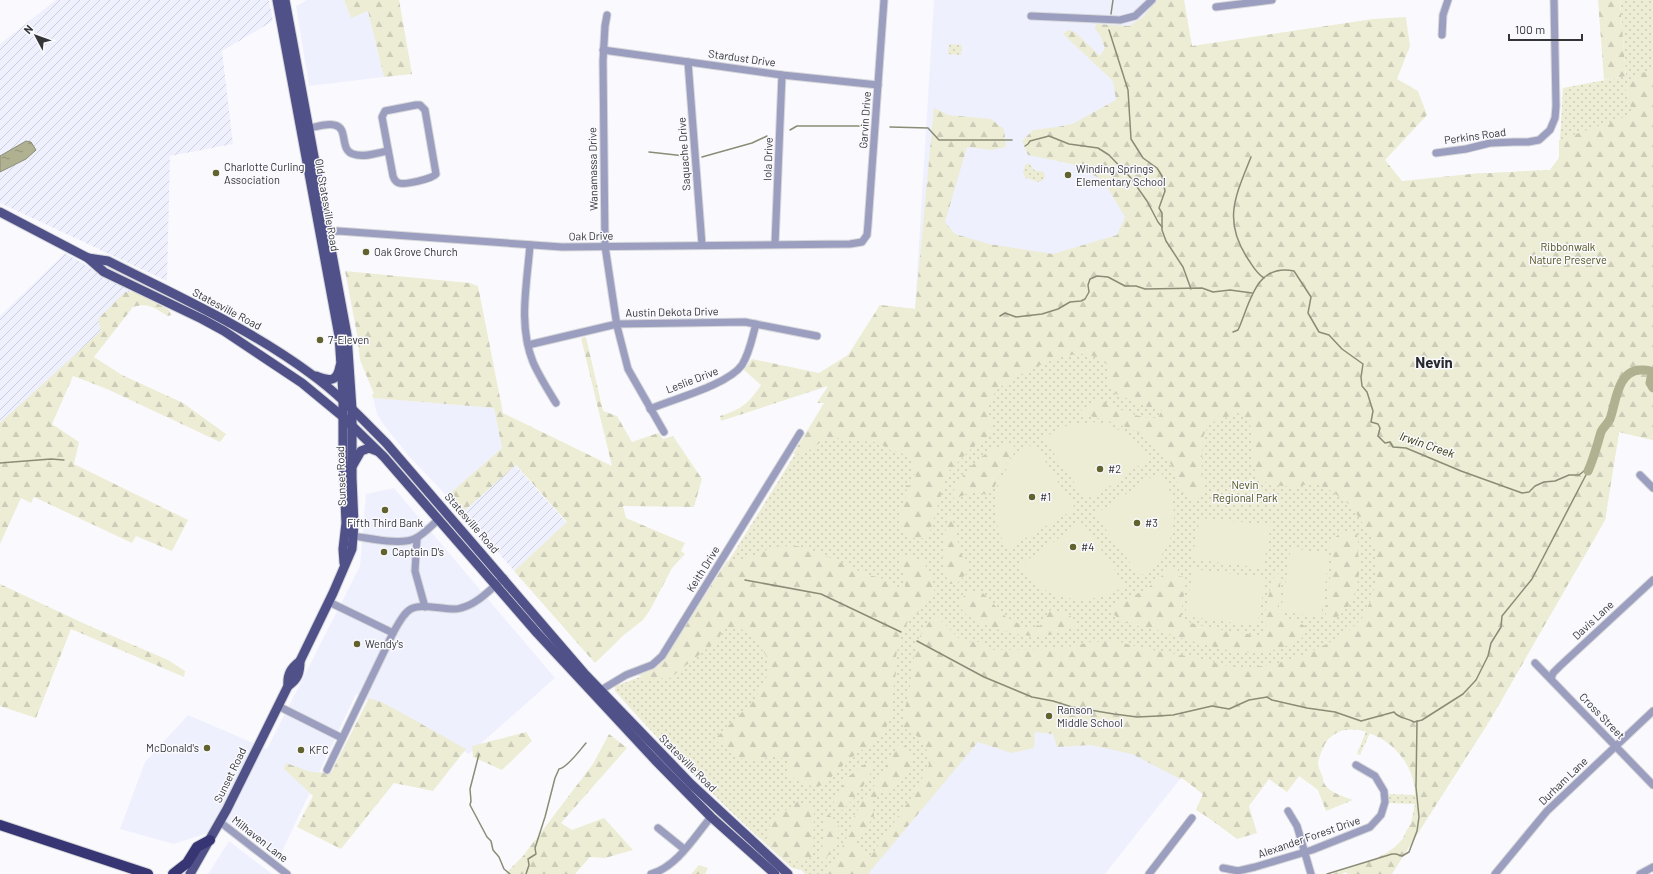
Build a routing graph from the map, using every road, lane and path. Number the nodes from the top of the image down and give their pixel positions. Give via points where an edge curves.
1 (277, 0) edge
2 (285, 0) edge
3 (884, 0) edge
4 (1152, 0) edge
5 (1272, 0) edge
6 (1448, 0) edge
7 (1554, 0) edge
8 (1216, 7) dead end
9 (607, 15) dead end
10 (1031, 16) dead end
11 (1442, 35) dead end
12 (603, 50) junction
13 (688, 62) junction
14 (782, 74) junction
15 (878, 85) junction
16 (309, 128) junction
17 (387, 151) junction
18 (1436, 152) dead end
19 (0, 212) edge
20 (324, 232) junction
21 (863, 241) joint
22 (775, 244) junction
23 (530, 245) junction
24 (702, 245) junction
25 (605, 246) junction
26 (88, 258) junction
27 (207, 310) junction
28 (202, 319) junction
29 (617, 324) junction
30 (756, 324) junction
31 (817, 336) dead end
32 (528, 345) junction
33 (341, 363) junction
34 (313, 375) junction
35 (343, 402) junction
36 (556, 403) dead end
37 (352, 409) junction
38 (650, 409) junction
39 (342, 416) junction
40 (352, 424) junction
41 (664, 432) dead end
42 (800, 433) dead end
43 (377, 451) junction
44 (351, 470) junction
45 (1640, 475) dead end
46 (1653, 488) edge
47 (438, 520) junction
48 (353, 536) junction
49 (417, 538) junction
50 (344, 564) junction
51 (504, 578) junction
52 (1653, 580) edge
53 (495, 585) junction
54 (329, 602) junction
55 (425, 607) junction
56 (393, 633) junction
57 (1535, 663) dead end
58 (1551, 679) junction
59 (601, 690) junction
60 (278, 706) junction
61 (1653, 712) edge
62 (342, 738) junction
63 (1616, 746) junction
64 (1356, 765) dead end
65 (327, 770) dead end
66 (1653, 785) edge
67 (1288, 811) dead end
68 (712, 817) junction
69 (1192, 818) dead end
70 (220, 822) junction
71 (0, 825) edge
72 (658, 828) dead end
73 (210, 840) junction
74 (684, 849) junction
75 (1305, 852) junction
76 (1653, 866) edge
77 (1223, 868) dead end
78 (148, 874) edge
79 (172, 874) edge
80 (190, 874) edge
81 (286, 874) edge
82 (651, 874) edge
83 (775, 874) edge
84 (788, 874) edge
85 (1149, 874) edge
86 (1311, 874) edge
87 (1495, 874) edge
88 (1640, 874) edge

1 - 20 main road, Old Statesville Road
2 - 16 main road, Old Statesville Road
3 - 15 street, Garvin Drive
4 - 10 street via 1135,16 1120,20
5 - 8 street
6 - 11 street via 1443,15
7 - 18 street, Perkins Road via 1556,110 1547,134 1533,142 1490,143
9 - 12 street, Wanamassa Drive
12 - 13 street, Stardust Drive
12 - 25 street, Wanamassa Drive
13 - 14 street, Stardust Drive
13 - 24 street, Saquache Drive
14 - 15 street, Stardust Drive
14 - 22 street, Iola Drive
15 - 21 street, Garvin Drive via 867,235
16 - 17 street via 332,124 338,126 342,130 347,150 354,155
16 - 20 main road, Old Statesville Road
17 - 17 street via 394,179 398,183 434,176 436,170 423,107 416,105 385,112 382,117
19 - 26 main road, Statesville Road
20 - 23 street, Oak Drive
20 - 33 main road, Old Statesville Road
20 - 37 main road, Old Statesville Road via 347,335
21 - 22 street, Oak Drive via 850,244
22 - 24 street, Oak Drive
23 - 25 street, Oak Drive
23 - 32 street via 524,318
24 - 25 street, Oak Drive
25 - 29 street, Wanamassa Drive
26 - 27 main road, Statesville Road via 108,261
26 - 28 main road, Statesville Road via 104,272
27 - 28 main road
27 - 34 main road, Statesville Road
28 - 39 main road, Statesville Road via 302,383
29 - 30 street, Austin Dekota Drive
29 - 32 street, Austin Dekota Drive
29 - 38 street, Wanamassa Drive via 628,369
30 - 31 street, Austin Dekota Drive
30 - 38 street, Leslie Drive via 747,356 734,373 716,384
32 - 36 street via 533,363
33 - 34 main road via 339,373 333,379
33 - 35 main road, Old Statesville Road
34 - 35 main road, Statesville Road
35 - 37 main road, Statesville Road
35 - 39 main road, Old Statesville Road
37 - 40 main road, Sunset Road
37 - 51 main road, Statesville Road via 387,444
38 - 41 street, Wanamassa Drive
39 - 40 main road, Statesville Road
39 - 50 main road, Sunset Road via 346,509
40 - 43 main road, Statesville Road
40 - 44 main road, Sunset Road
42 - 59 street, Keith Drive via 662,656 652,664 626,675
43 - 44 main road via 369,448 360,451
43 - 47 main road, Statesville Road
44 - 48 main road, Sunset Road
45 - 46 street
47 - 49 street
47 - 53 main road, Statesville Road
48 - 49 street via 398,541
48 - 50 main road, Sunset Road via 352,549
49 - 55 street via 416,571
50 - 54 main road, Sunset Road
51 - 53 street
51 - 59 main road, Statesville Road
52 - 58 street, Davis Lane via 1560,666
53 - 55 street via 469,606 459,609
53 - 68 main road, Statesville Road via 585,686
54 - 56 street
54 - 60 main road, Sunset Road via 300,661 298,676 288,686
55 - 56 street via 418,606 406,612
56 - 62 street
57 - 58 street, Cross Street
58 - 63 street, Cross Street
59 - 84 main road, Statesville Road via 691,784
60 - 62 street
60 - 70 main road, Sunset Road
61 - 63 street, Durham Lane
62 - 65 street
63 - 66 street, Cross Street
63 - 87 street, Durham Lane via 1547,811
64 - 75 street, Alexander Forest Drive via 1376,776 1382,785 1385,797 1378,820 1358,833
67 - 75 street
68 - 74 street
68 - 83 main road, Statesville Road
69 - 85 street
70 - 73 main road, Sunset Road
70 - 81 street, Milhaven Lane
71 - 78 highway
72 - 74 street
73 - 79 highway via 197,847 187,863
73 - 80 main road, Sunset Road
74 - 82 street via 669,865
75 - 77 street, Alexander Forest Drive via 1245,870
75 - 86 street
76 - 88 street

